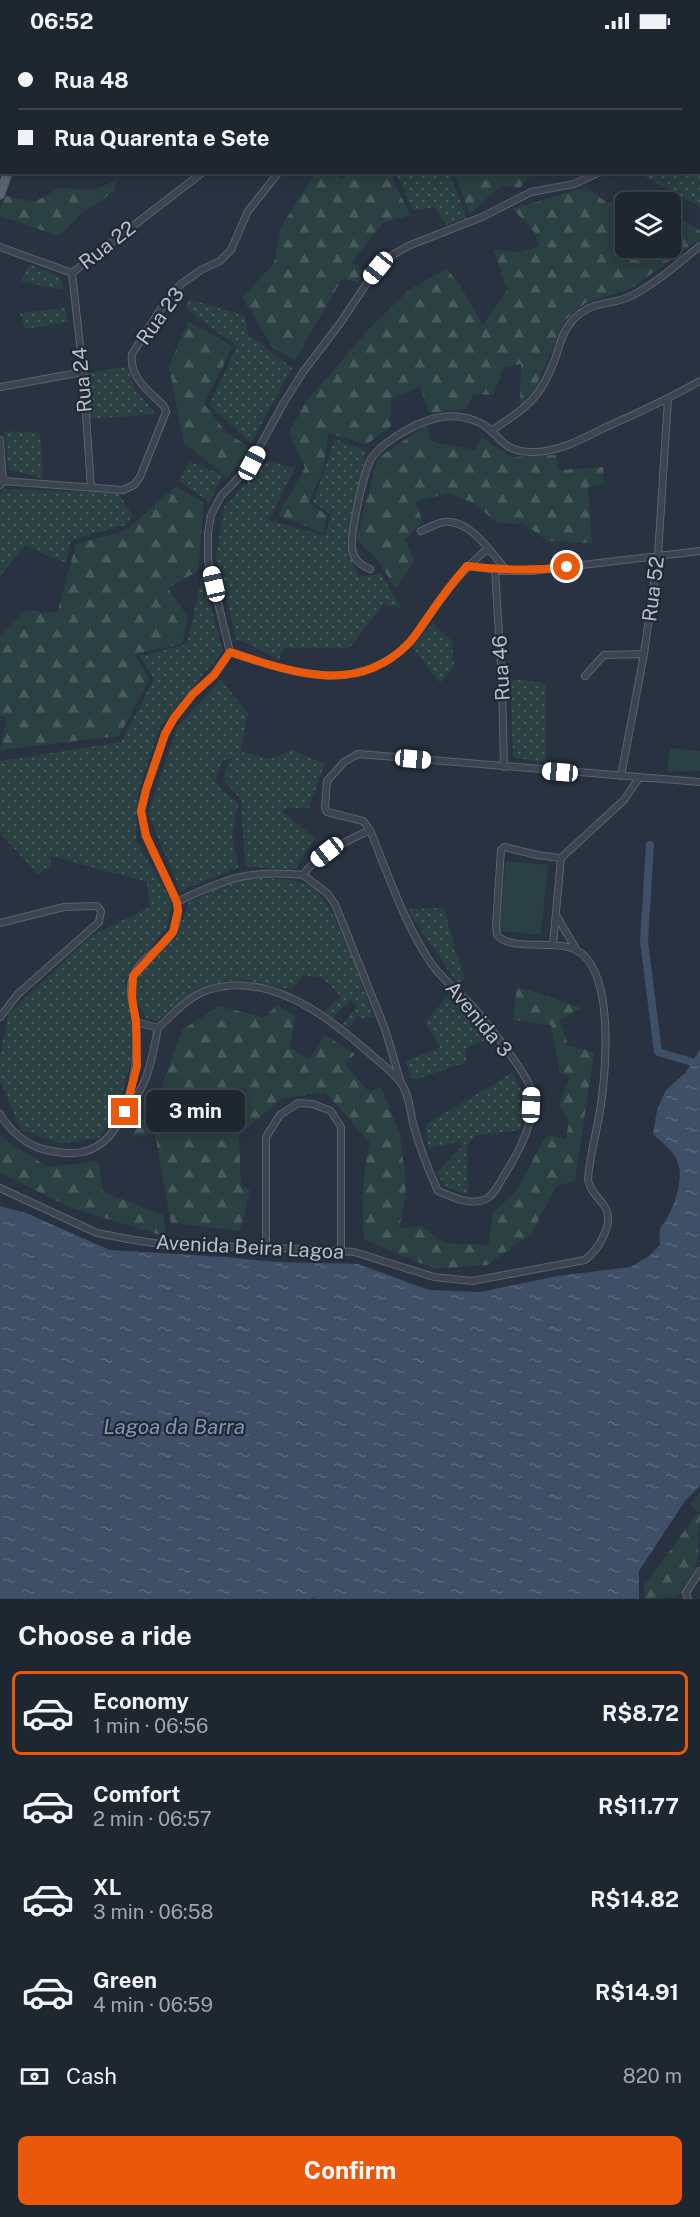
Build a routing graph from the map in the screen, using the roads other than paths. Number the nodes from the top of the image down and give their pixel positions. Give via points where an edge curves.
1 (7, 174) edge
2 (200, 174) edge
3 (277, 174) edge
4 (596, 174) edge
5 (0, 195) edge
6 (700, 246) edge
7 (0, 247) edge
8 (72, 273) junction
9 (82, 372) junction
10 (700, 381) edge
11 (0, 387) edge
12 (668, 399) junction
13 (492, 432) junction
14 (0, 440) edge
15 (1, 483) edge
16 (91, 487) junction
17 (421, 531) dead end
18 (488, 548) junction
19 (700, 551) edge
20 (658, 555) junction
21 (467, 566) junction
22 (370, 569) dead end
23 (495, 569) junction
24 (507, 571) junction
25 (230, 652) junction
26 (644, 654) junction
27 (585, 676) dead end
28 (504, 767) junction
29 (621, 776) junction
30 (639, 778) junction
31 (700, 782) edge
32 (370, 830) junction
33 (561, 858) junction
34 (303, 875) junction
35 (177, 902) junction
36 (556, 914) junction
37 (0, 923) edge
38 (553, 945) junction
39 (576, 949) junction
40 (0, 1017) edge
41 (136, 1022) junction
42 (158, 1028) junction
43 (401, 1083) junction
44 (125, 1112) junction
45 (0, 1114) edge
46 (0, 1188) edge
47 (266, 1248) junction
48 (341, 1251) junction
49 (700, 1571) edge
50 (688, 1599) edge

1 - 5 main road
2 - 8 street, Rua 22
3 - 16 street, Rua 23 via 248,211 231,250 181,284 132,354 137,379 166,412 140,477 123,490
4 - 25 street via 574,184 531,192 482,217 408,246 386,259 367,283 303,372 248,468 221,496 211,515 208,561
6 - 13 street via 652,284 631,296 599,303 572,321 540,391 523,410
7 - 8 street, Rua 22
8 - 9 street, Rua 24
9 - 11 street
9 - 16 street, Rua 24
10 - 12 street
12 - 13 street via 580,440 543,452 513,449
12 - 20 street, Rua 52
13 - 22 street via 459,416 436,418 410,428 379,449 370,462 351,543 353,557 359,565
14 - 15 street
15 - 16 street, Rua 23
17 - 18 street via 443,522 455,522 469,529
18 - 21 street
18 - 24 street
19 - 20 street
20 - 24 street
20 - 26 street, Rua 52
21 - 23 street
21 - 25 street via 410,642 387,662 357,673 316,676
23 - 24 street
23 - 28 street, Rua 46
25 - 35 street via 165,734 141,811 146,836
26 - 27 street via 601,656
26 - 29 street, Rua 52
28 - 29 street
28 - 32 street via 368,754 350,757 327,781 325,808 363,820
29 - 30 street
30 - 31 street
30 - 33 street via 612,813
32 - 34 street via 327,852
32 - 43 street, Avenida 3 via 415,936 432,964 476,1010 532,1091 528,1126 512,1163 486,1199 458,1200 438,1191
33 - 36 street
33 - 38 street via 504,847 499,869 497,935 507,943
34 - 35 street via 244,875 215,883
34 - 43 street via 327,892 335,904 385,1029
35 - 41 street via 173,932 133,976
36 - 38 street
36 - 39 street
37 - 40 street via 64,907 97,906 101,911 99,922 18,994
38 - 39 street
39 - 48 street, Avenida Beira Lagoa via 592,967 604,1005 602,1099 588,1185 606,1209 608,1219 604,1235 590,1256 578,1263 457,1281
41 - 42 street
41 - 44 street via 137,1066
42 - 43 street via 203,992 245,986 278,992 335,1024
42 - 44 street via 147,1076 139,1096
44 - 45 street via 105,1142 83,1152 42,1149 13,1132
46 - 47 street, Avenida Beira Lagoa via 97,1233 173,1246
47 - 48 street, Avenida Beira Lagoa
47 - 48 street via 266,1137 280,1115 298,1103 331,1110 341,1127
49 - 50 street via 686,1593

